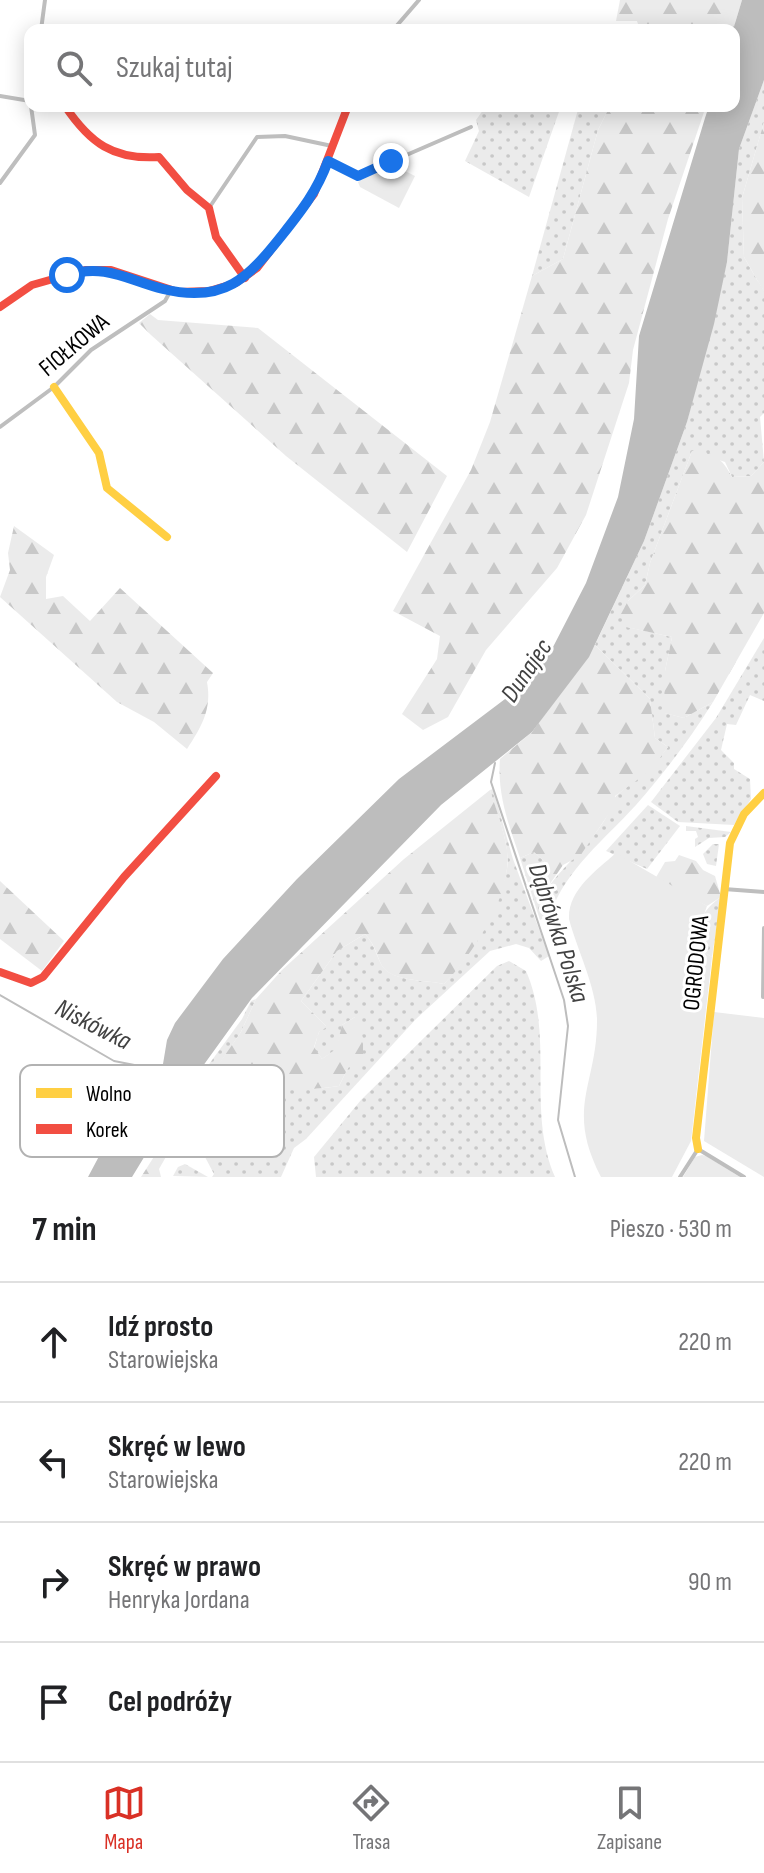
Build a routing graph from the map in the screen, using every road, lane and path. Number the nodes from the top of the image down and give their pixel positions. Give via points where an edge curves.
1 (45, 0) edge
2 (419, 0) edge
3 (42, 24) edge
4 (398, 24) edge
5 (0, 96) edge
6 (24, 100) edge
7 (32, 112) edge
8 (70, 112) edge
9 (346, 112) edge
10 (471, 127) dead end
11 (333, 146) junction
12 (328, 161) junction
13 (0, 183) edge
14 (209, 208) junction
15 (245, 278) junction
16 (171, 290) junction
17 (0, 307) edge
18 (54, 387) junction
19 (0, 427) edge
20 (167, 537) dead end
21 (216, 776) dead end
22 (764, 793) edge
23 (724, 889) junction
24 (764, 892) edge
25 (764, 928) edge
26 (0, 972) edge
27 (764, 978) edge
28 (763, 997) edge
29 (698, 1149) junction
30 (680, 1177) edge
31 (744, 1177) edge

1 - 3 street
2 - 4 street
5 - 6 street
7 - 13 street via 35,135
8 - 14 street via 103,149 129,160 159,157
9 - 11 street
10 - 12 street via 358,176
11 - 12 street
11 - 14 street via 285,136 257,137
12 - 15 street via 305,209
14 - 15 street via 216,237
15 - 16 street via 209,291
16 - 17 street via 111,270 85,270 32,285
16 - 18 street, FIOŁKOWA via 165,301 91,350
18 - 19 street, FIOŁKOWA
18 - 20 street via 99,453 107,488
21 - 26 street via 43,977 31,983
22 - 23 street, OGRODOWA via 734,830
23 - 24 street
23 - 29 street, OGRODOWA
25 - 27 street
27 - 28 street
29 - 30 street
29 - 31 street

